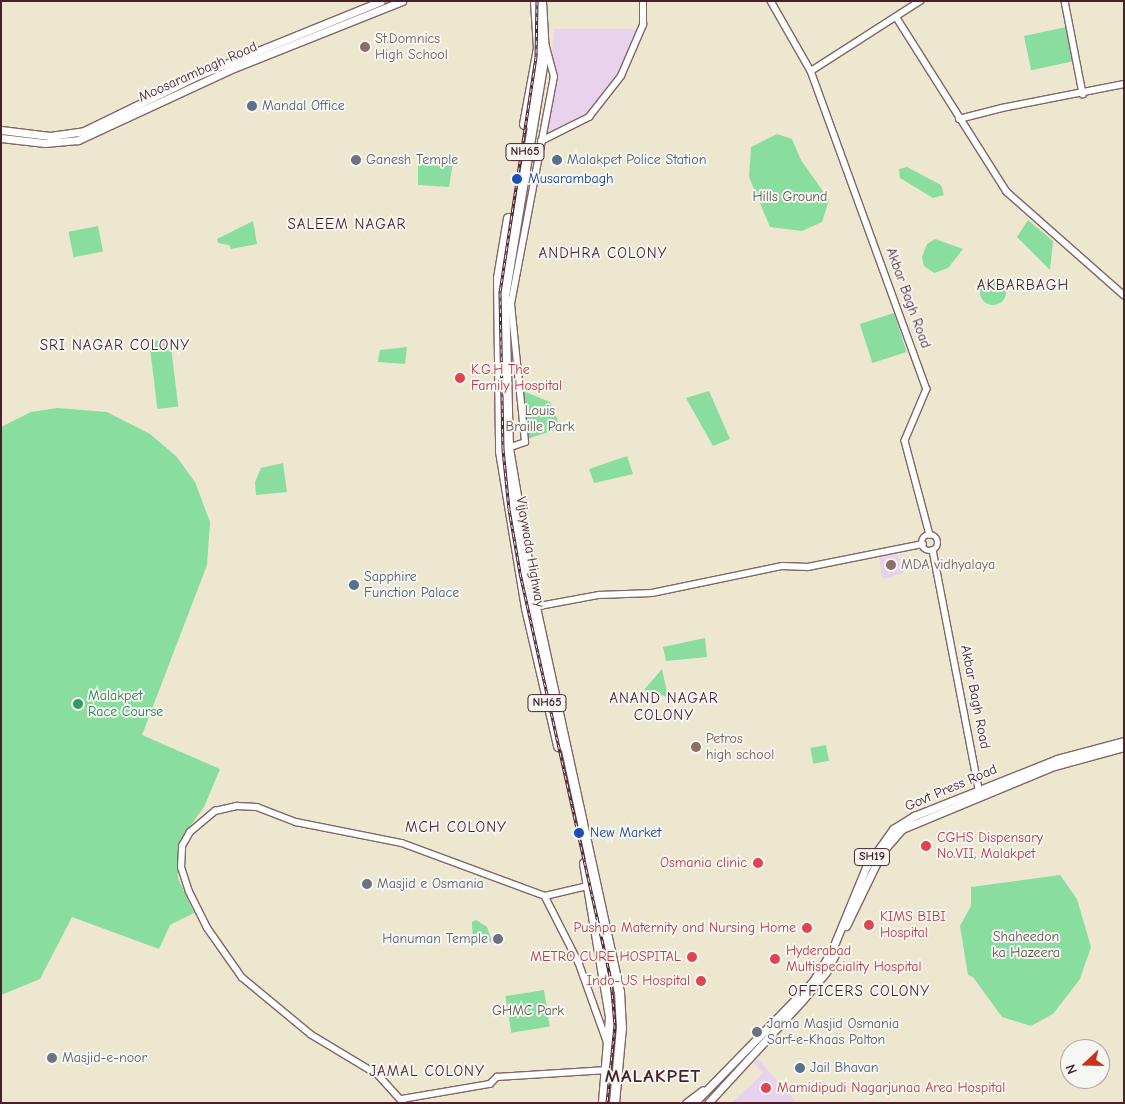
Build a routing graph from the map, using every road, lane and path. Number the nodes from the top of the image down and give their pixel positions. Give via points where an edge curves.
1 (381, 1) edge
2 (402, 1) edge
3 (535, 1) edge
4 (541, 1) edge
5 (644, 1) edge
6 (771, 1) edge
7 (920, 1) edge
8 (1065, 1) edge
9 (897, 18) junction
10 (544, 42) junction
11 (811, 71) junction
12 (1124, 84) edge
13 (1083, 94) junction
14 (959, 119) junction
15 (1, 130) edge
16 (1, 138) edge
17 (541, 141) junction
18 (504, 262) junction
19 (1124, 295) edge
20 (508, 448) junction
21 (930, 535) junction
22 (923, 544) junction
23 (933, 550) junction
24 (530, 608) junction
25 (1124, 741) edge
26 (1124, 747) edge
27 (978, 790) junction
28 (588, 886) junction
29 (545, 896) junction
30 (610, 1046) junction
31 (607, 1070) junction
32 (712, 1085) junction
33 (713, 1095) junction
34 (403, 1101) edge
35 (603, 1103) edge
36 (614, 1103) edge
37 (686, 1103) edge
38 (694, 1103) edge
39 (703, 1103) edge
40 (708, 1103) edge

1 - 15 main road, Moosarambagh Road via 200,75 84,131 50,136
2 - 16 main road, Moosarambagh Road via 234,68 78,140 45,143
3 - 18 highway, Vijaywada Highway / NH65 via 538,48
4 - 10 highway, Vijaywada Highway / NH65
5 - 17 street via 643,25 621,76 589,117
6 - 11 street, Akbar Bagh Road
7 - 9 street
8 - 13 street
9 - 11 street
9 - 14 street
10 - 17 street via 554,77
10 - 18 highway, Vijaywada Highway / NH65
11 - 21 street, Akbar Bagh Road via 927,389 905,441
12 - 13 street
13 - 14 street
14 - 19 street via 1007,192
17 - 20 street via 512,304 525,442
18 - 20 highway, Vijaywada Highway / NH65
18 - 24 highway, Vijaywada Highway / NH65 via 498,301 500,451
20 - 24 highway, Vijaywada Highway / NH65
21 - 22 street
21 - 23 street, Akbar Bagh Road via 938,541
22 - 23 street via 926,549
22 - 24 street via 808,567 782,566 652,593 599,595
23 - 27 street, Akbar Bagh Road
24 - 28 highway, Vijaywada Highway / NH65
24 - 36 highway, Vijaywada Highway / NH65 via 614,964 621,1017
25 - 27 main road, Govt Press Road / SH19 via 1057,759
26 - 33 main road, SH19 via 1054,766 915,822 896,835 882,852 862,888 826,972
27 - 32 main road, Govt Press Road / SH19 via 914,816 893,829 866,867 832,950 813,981
28 - 29 street
28 - 30 highway, Vijaywada Highway / NH65 via 605,972
29 - 30 street via 579,963
29 - 34 street via 402,843 296,822 257,807 215,810 190,832 182,846 181,868 189,892 207,928 242,978 277,1010 379,1076
30 - 31 highway, Vijaywada Highway / NH65
31 - 34 street via 497,1077 490,1084
31 - 35 highway, Vijaywada Highway / NH65
32 - 37 main road, SH19
32 - 38 main road, SH19
33 - 39 main road, SH19
33 - 40 main road, SH19

